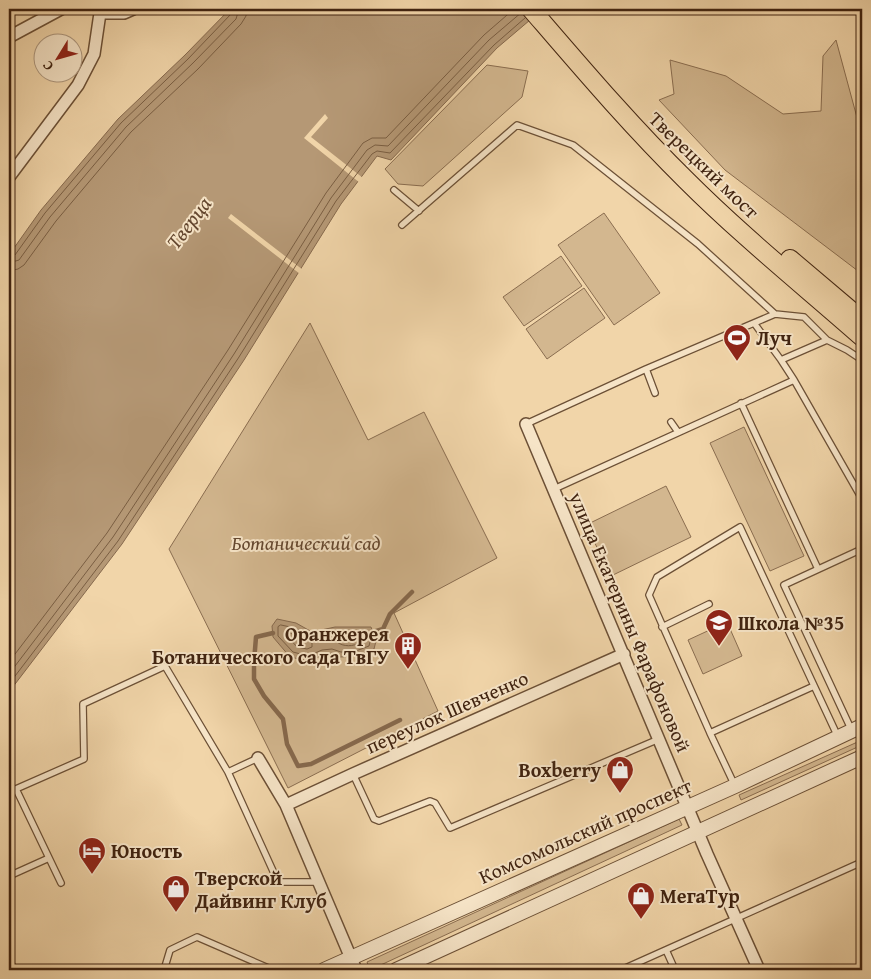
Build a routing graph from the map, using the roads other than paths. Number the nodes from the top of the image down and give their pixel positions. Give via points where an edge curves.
1 (61, 9) edge
2 (133, 9) edge
3 (531, 9) edge
4 (546, 9) edge
5 (97, 11) edge
6 (9, 37) edge
7 (9, 177) edge
8 (394, 190) dead end
9 (419, 211) junction
10 (402, 225) dead end
11 (775, 314) junction
12 (862, 320) edge
13 (754, 323) junction
14 (862, 337) edge
15 (827, 340) junction
16 (781, 360) junction
17 (862, 360) edge
18 (646, 369) junction
19 (794, 380) junction
20 (655, 393) dead end
21 (741, 403) junction
22 (671, 422) dead end
23 (526, 424) joint
24 (678, 432) junction
25 (554, 489) junction
26 (862, 499) edge
27 (862, 549) edge
28 (818, 569) junction
29 (709, 604) dead end
30 (662, 627) junction
31 (624, 654) junction
32 (814, 686) junction
33 (857, 728) edge
34 (710, 733) junction
35 (838, 737) junction
36 (659, 739) junction
37 (862, 757) edge
38 (258, 758) joint
39 (228, 772) junction
40 (353, 774) junction
41 (735, 786) junction
42 (16, 789) junction
43 (9, 792) edge
44 (286, 805) junction
45 (687, 807) junction
46 (697, 832) junction
47 (49, 858) junction
48 (862, 862) edge
49 (9, 876) edge
50 (319, 882) junction
51 (61, 883) dead end
52 (736, 919) junction
53 (666, 950) junction
54 (9, 959) edge
55 (354, 964) edge
56 (14, 970) edge
57 (164, 970) edge
58 (273, 970) edge
59 (324, 970) edge
60 (396, 970) edge
61 (621, 970) edge
62 (675, 970) edge
63 (759, 970) edge

1 - 6 street
2 - 5 street via 124,13
3 - 14 main road, Тверецкий мост via 687,182
4 - 12 main road, Тверецкий мост via 694,171 752,226
5 - 7 street via 94,54 78,85
8 - 9 lane
9 - 10 lane
9 - 11 lane via 517,125 573,145 698,244
11 - 13 lane
11 - 15 lane via 804,317
13 - 16 lane
13 - 18 lane
15 - 16 lane
15 - 17 lane
16 - 19 lane
18 - 20 lane
18 - 23 lane
19 - 21 lane
19 - 26 lane
21 - 24 lane
21 - 28 lane
22 - 24 lane
23 - 25 street, улица Екатерины Фарафоновой
24 - 25 lane
25 - 31 street, улица Екатерины Фарафоновой
27 - 28 lane
28 - 33 lane via 784,585
29 - 30 lane
30 - 32 lane via 649,594 657,578 740,527
30 - 34 lane
31 - 36 street, улица Екатерины Фарафоновой
31 - 40 street, переулок Шевченко
32 - 34 lane
32 - 35 lane
33 - 35 street, Комсомольский проспект
34 - 41 lane
35 - 41 street, Комсомольский проспект
36 - 40 lane via 450,828 430,801 379,821 374,819
36 - 45 street, улица Екатерины Фарафоновой
37 - 46 street
38 - 39 lane
38 - 44 street
39 - 42 lane via 165,666 83,704 84,759
39 - 50 lane via 278,882
40 - 44 street, переулок Шевченко
41 - 45 street, Комсомольский проспект
42 - 43 lane
42 - 47 lane
44 - 50 street
45 - 46 street, улица Екатерины Фарафоновой
45 - 55 street, Комсомольский проспект
46 - 52 street, улица Екатерины Фарафоновой
46 - 60 street
47 - 49 lane
47 - 51 lane
48 - 52 lane
50 - 55 street
52 - 53 lane
52 - 63 street, улица Екатерины Фарафоновой
53 - 61 lane
53 - 62 lane
54 - 56 lane
55 - 59 street, Комсомольский проспект
57 - 58 lane via 170,950 197,937

